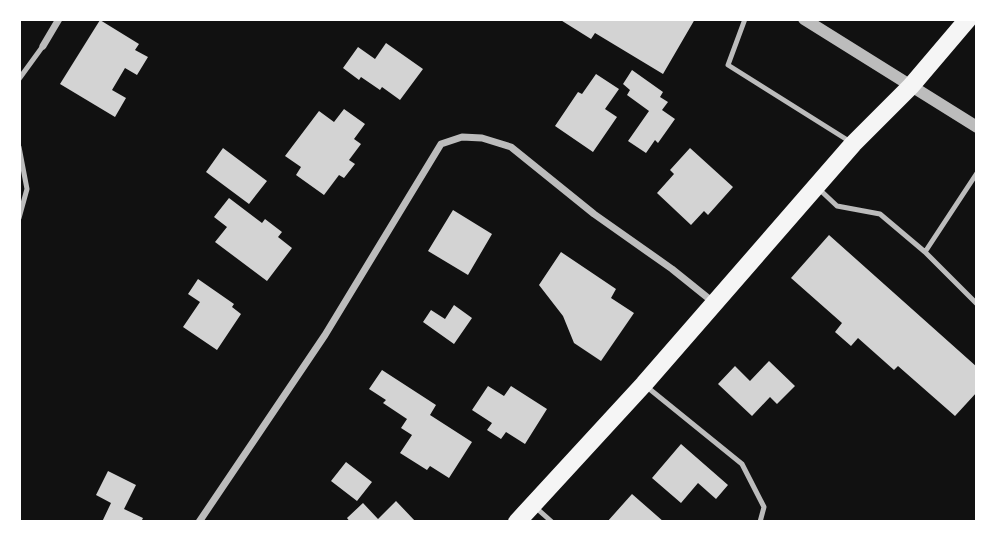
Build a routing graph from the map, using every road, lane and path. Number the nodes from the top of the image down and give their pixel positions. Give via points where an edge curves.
1 (59, 19) edge
2 (745, 19) edge
3 (804, 19) edge
4 (968, 19) edge
5 (43, 46) joint
6 (19, 79) edge
7 (911, 86) junction
8 (977, 127) edge
9 (853, 144) junction
10 (19, 147) edge
11 (977, 173) edge
12 (816, 187) junction
13 (19, 218) edge
14 (925, 252) junction
15 (714, 303) junction
16 (977, 304) edge
17 (644, 384) junction
18 (533, 505) junction
19 (199, 522) edge
20 (517, 522) edge
21 (552, 522) edge
22 (760, 522) edge

1 - 5 street
2 - 9 lane via 727,65
3 - 7 street
4 - 7 main road
5 - 6 lane
7 - 8 street
7 - 9 main road
9 - 12 main road
10 - 13 lane via 27,189
11 - 14 lane
12 - 14 lane via 837,206 880,214
12 - 15 main road
14 - 16 lane
15 - 17 main road
15 - 19 street via 511,147 462,137 441,144 325,335
17 - 18 main road
17 - 22 lane via 742,464 764,507
18 - 20 main road
18 - 21 lane

